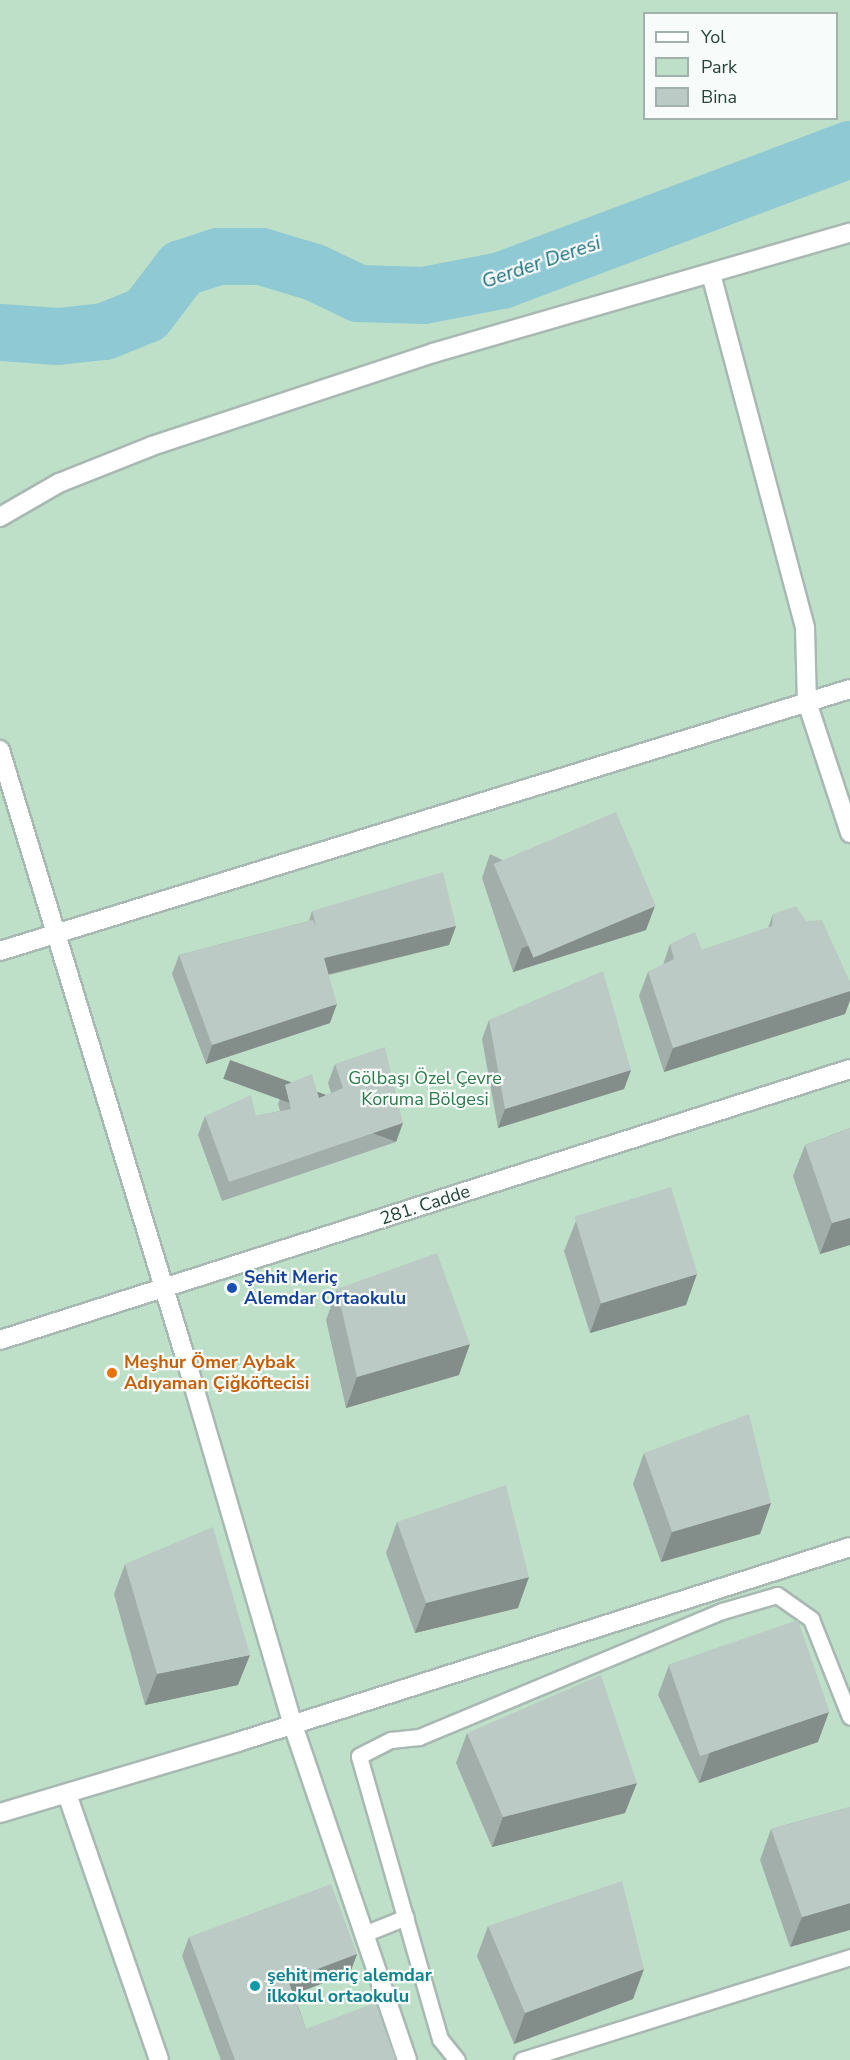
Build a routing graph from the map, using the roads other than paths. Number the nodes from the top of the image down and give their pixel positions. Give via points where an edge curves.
1 (850, 233) edge
2 (711, 274) junction
3 (0, 517) edge
4 (850, 689) edge
5 (807, 702) junction
6 (0, 750) edge
7 (850, 833) edge
8 (55, 934) junction
9 (0, 951) edge
10 (850, 1069) edge
11 (163, 1288) junction
12 (0, 1340) edge
13 (850, 1547) edge
14 (850, 1717) edge
15 (293, 1725) junction
16 (67, 1794) junction
17 (0, 1814) edge
18 (406, 1917) junction
19 (364, 1934) junction
20 (850, 1957) edge
21 (159, 2060) edge
22 (407, 2060) edge
23 (457, 2060) edge
24 (522, 2060) edge

1 - 2 street
2 - 3 street via 433,353 152,446 59,483
2 - 5 street via 805,628
4 - 5 street
5 - 7 street
5 - 8 street
6 - 8 street
8 - 9 street
8 - 11 street
10 - 11 street, 281. Cadde
11 - 12 street, 281. Cadde
11 - 15 street
13 - 15 street
14 - 18 lane via 811,1619 777,1595 722,1611 419,1737 391,1740 359,1756
15 - 16 street
15 - 19 street
16 - 17 street
16 - 21 street
18 - 19 lane
18 - 23 lane via 440,2039
19 - 22 street
20 - 24 lane

